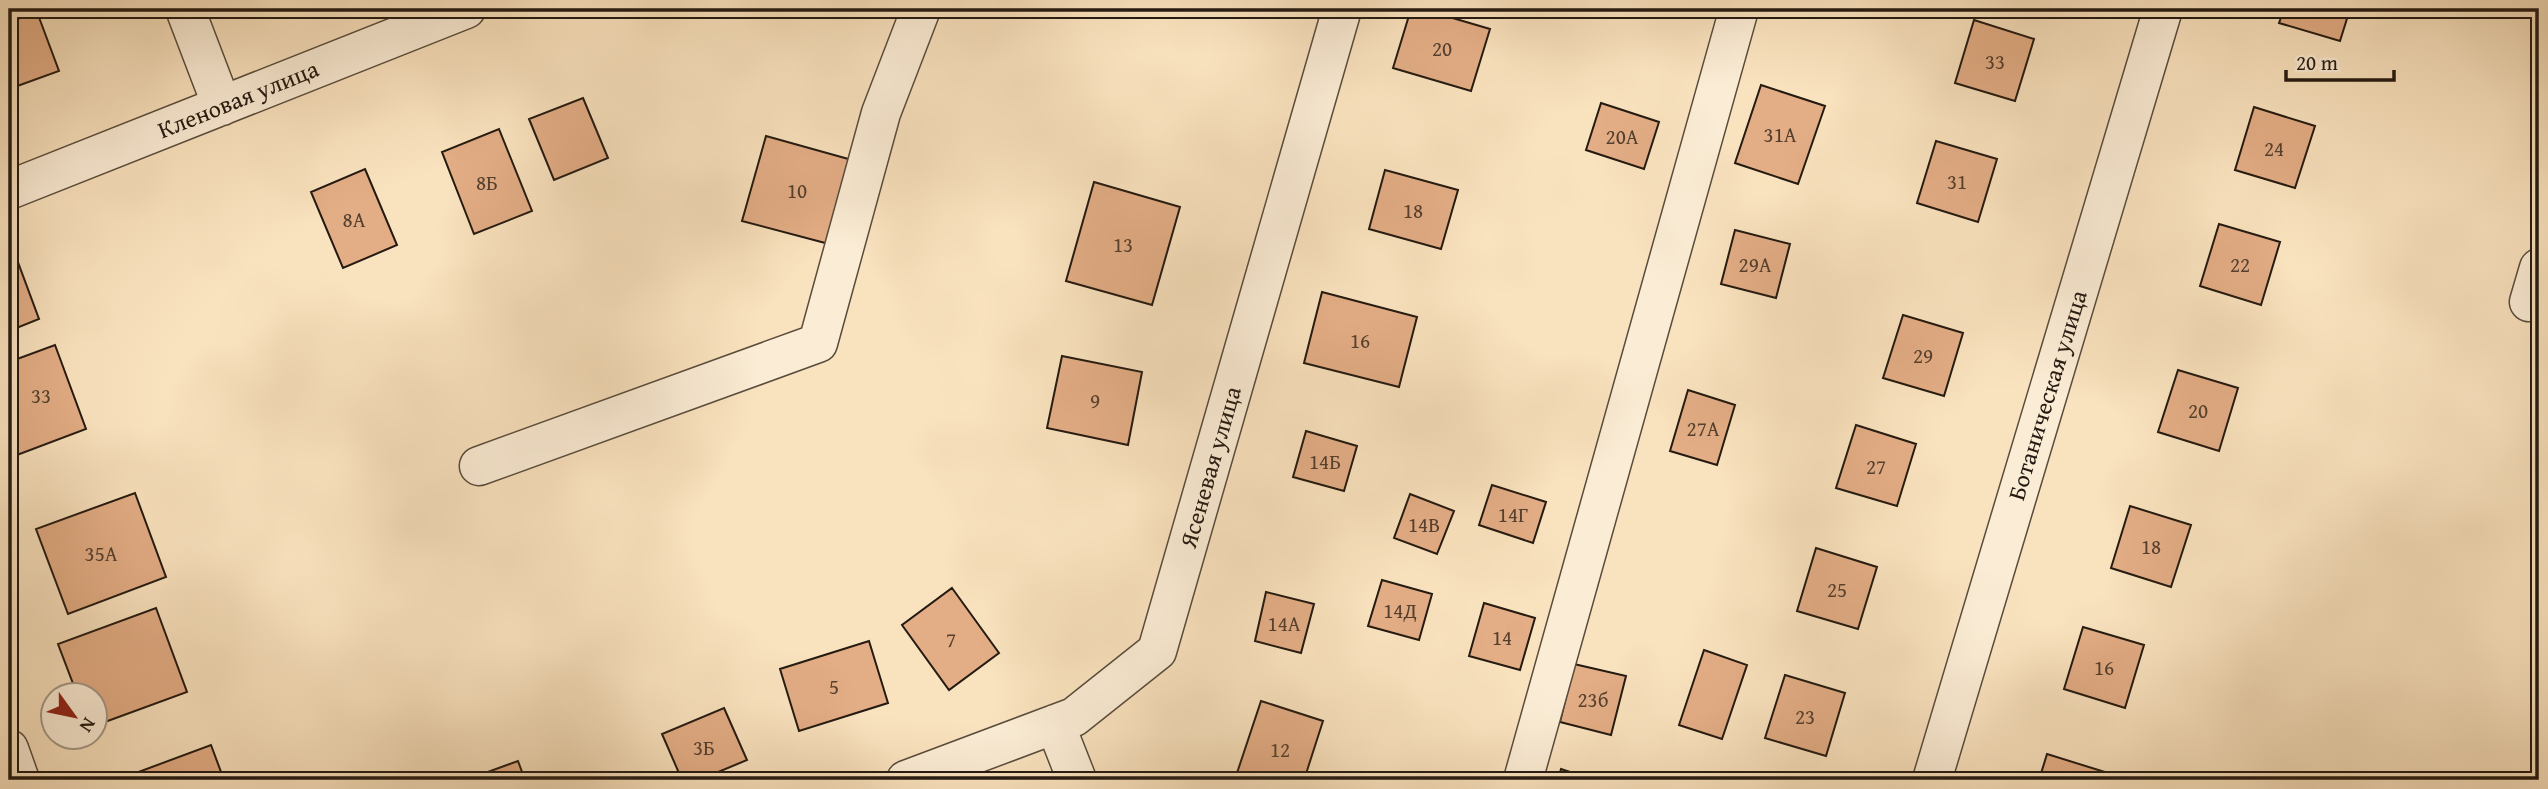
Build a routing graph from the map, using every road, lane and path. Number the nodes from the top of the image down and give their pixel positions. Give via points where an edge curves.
1 (186, 9) edge
2 (466, 9) edge
3 (921, 9) edge
4 (1342, 9) edge
5 (1739, 9) edge
6 (2163, 9) edge
7 (222, 106) junction
8 (9, 190) edge
9 (479, 466) dead end
10 (1055, 724) junction
11 (9, 749) edge
12 (20, 780) edge
13 (906, 780) edge
14 (1077, 780) edge
15 (1523, 780) edge
16 (1932, 780) edge

1 - 7 street
2 - 7 street, Кленовая улица
3 - 9 street via 881,113 818,343
4 - 10 street, Ясеневая улица via 1157,652 1074,717
5 - 15 street
6 - 16 street, Ботаническая улица
7 - 8 street, Кленовая улица
10 - 13 street, Ясеневая улица
10 - 14 street
11 - 12 street

